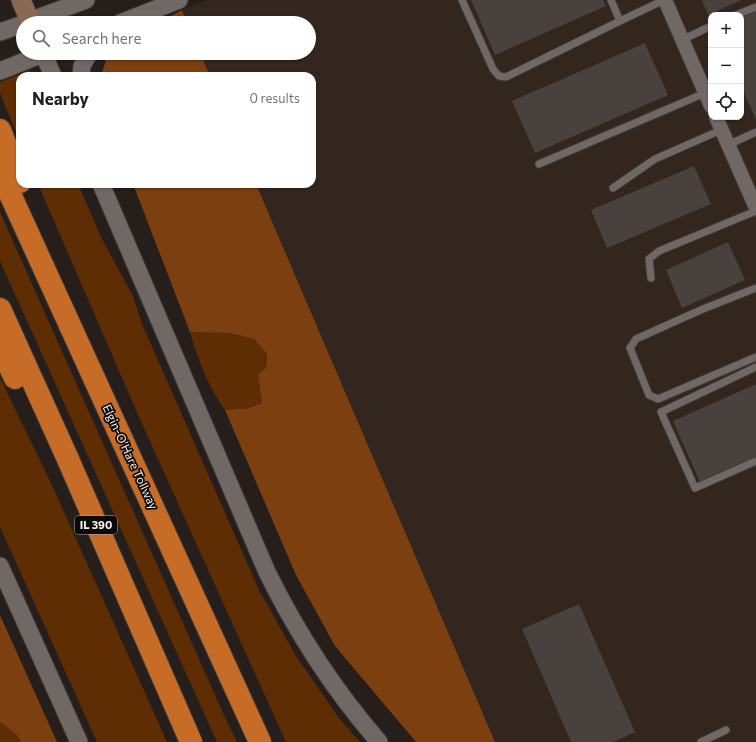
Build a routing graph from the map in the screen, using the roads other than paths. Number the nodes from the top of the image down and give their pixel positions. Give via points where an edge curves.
1 (21, 0) edge
2 (86, 0) edge
3 (178, 0) edge
4 (462, 0) edge
5 (611, 0) edge
6 (664, 0) edge
7 (756, 6) edge
8 (743, 12) edge
9 (25, 16) edge
10 (45, 16) edge
11 (138, 16) edge
12 (620, 21) junction
13 (16, 27) edge
14 (708, 27) edge
15 (0, 32) edge
16 (682, 40) junction
17 (27, 60) edge
18 (47, 60) edge
19 (85, 60) edge
20 (0, 71) edge
21 (51, 72) edge
22 (81, 72) edge
23 (705, 93) junction
24 (708, 100) edge
25 (719, 123) edge
26 (0, 130) edge
27 (756, 132) edge
28 (728, 145) junction
29 (539, 164) dead end
30 (0, 172) edge
31 (16, 172) edge
32 (22, 188) edge
33 (103, 188) edge
34 (613, 188) dead end
35 (752, 188) edge
36 (756, 210) edge
37 (651, 278) dead end
38 (756, 288) edge
39 (0, 309) edge
40 (0, 346) edge
41 (756, 357) edge
42 (756, 367) edge
43 (756, 461) edge
44 (151, 503) junction
45 (0, 566) edge
46 (123, 587) junction
47 (726, 730) dead end
48 (79, 742) edge
49 (191, 742) edge
50 (260, 742) edge
51 (379, 742) edge
52 (700, 742) edge

1 - 9 main road
2 - 10 street
3 - 11 street
4 - 12 lane via 493,69 499,76 506,77
5 - 12 lane
6 - 12 lane
6 - 16 street
7 - 8 lane
13 - 15 street
14 - 16 lane
16 - 23 street
17 - 20 street
18 - 21 street
19 - 22 street
23 - 24 street
23 - 29 lane
25 - 28 street
25 - 34 lane via 655,158
26 - 31 highway
27 - 28 lane
28 - 35 street
30 - 44 highway, Elgin-O'Hare Tollway
32 - 44 highway via 118,404
33 - 51 street via 267,572 289,617 336,687
35 - 36 street
36 - 37 lane via 659,251 649,259
38 - 41 lane via 636,338 630,348 650,395 658,399
39 - 46 highway, IL 390
40 - 46 highway via 55,461
42 - 43 lane via 661,412 695,488
44 - 50 highway, Elgin-O'Hare Tollway
45 - 48 street
46 - 49 highway, IL 390
47 - 52 lane

